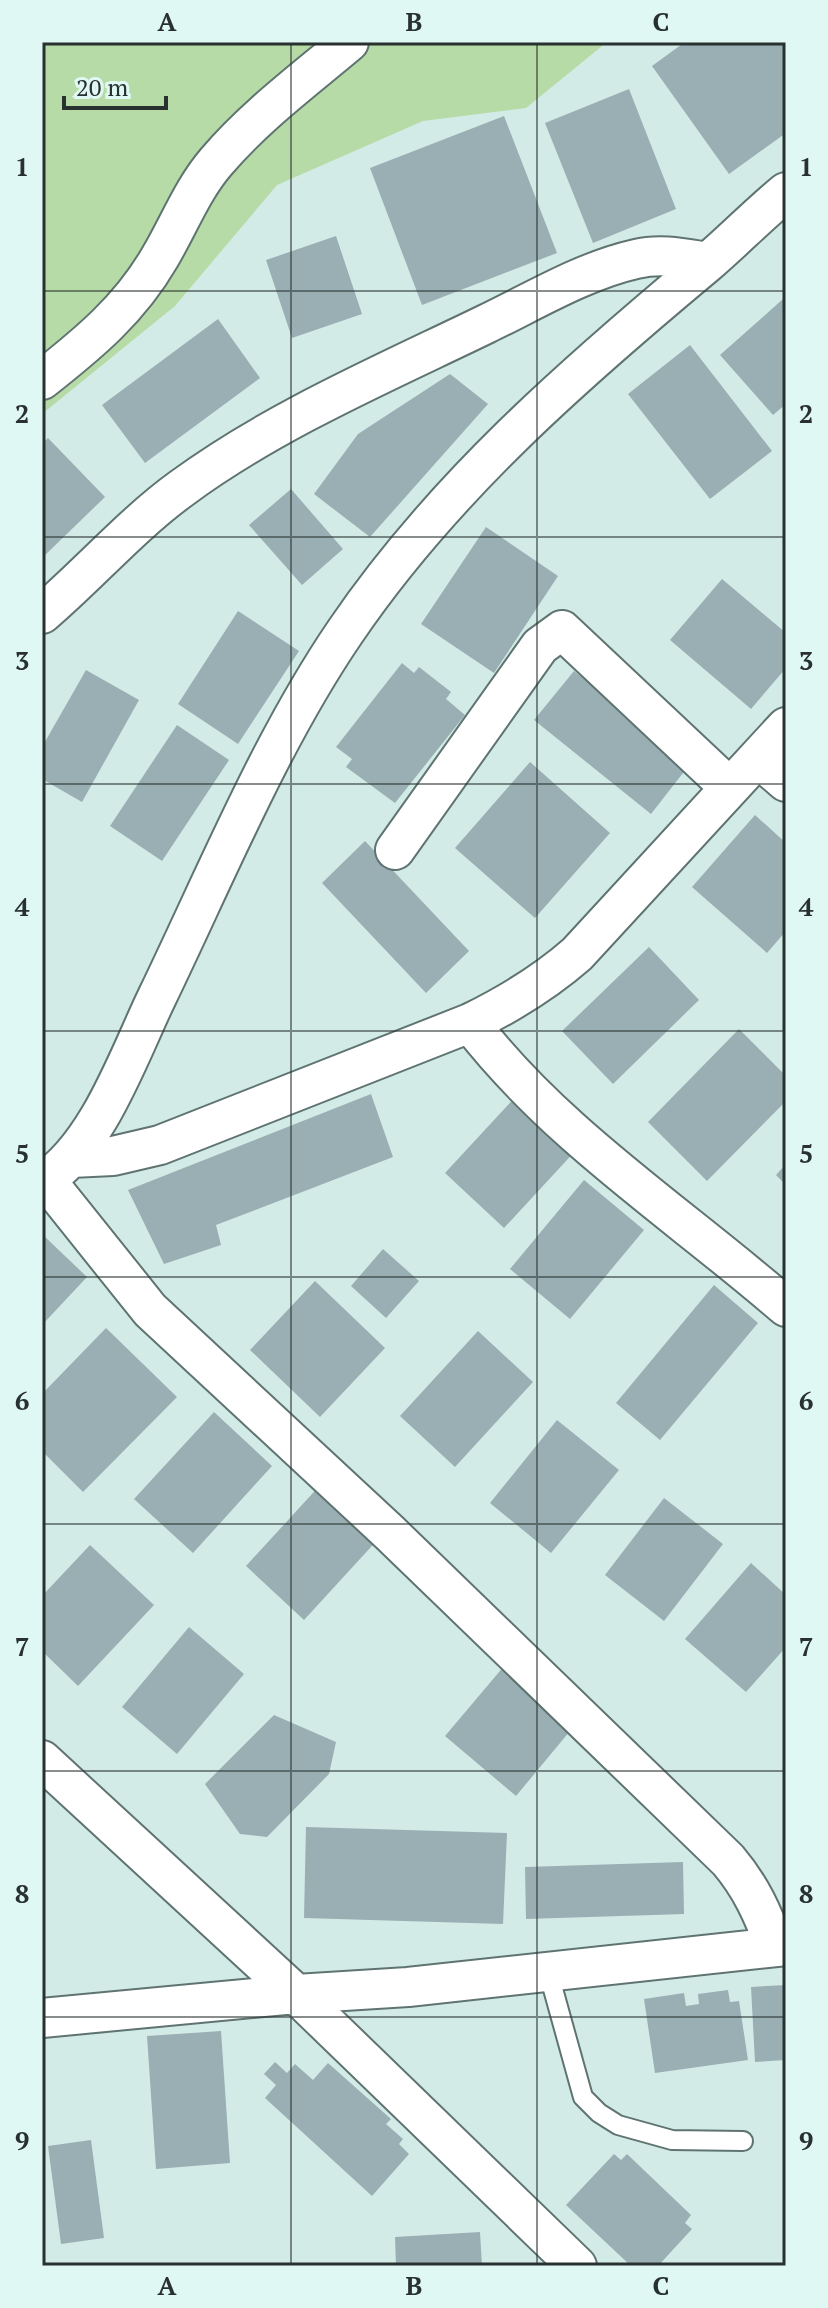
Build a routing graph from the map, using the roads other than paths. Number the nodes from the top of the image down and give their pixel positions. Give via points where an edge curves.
1 (349, 42) edge
2 (786, 192) edge
3 (708, 262) junction
4 (42, 380) edge
5 (42, 614) edge
6 (786, 727) edge
7 (758, 758) junction
8 (786, 782) edge
9 (729, 787) junction
10 (395, 850) dead end
11 (470, 1023) junction
12 (53, 1174) edge
13 (786, 1307) edge
14 (42, 1760) edge
15 (781, 1946) edge
16 (548, 1971) junction
17 (296, 1994) junction
18 (42, 2018) edge
19 (743, 2141) dead end
20 (577, 2266) edge

1 - 4 street via 216,162 118,315
2 - 3 street
3 - 5 street via 669,255 607,268 301,416 183,487
3 - 12 street via 585,366 471,479 419,534 343,634 262,778 110,1095
6 - 7 street
7 - 8 street
7 - 9 street
9 - 10 street via 562,630 540,646
9 - 11 street via 577,954 539,984
11 - 12 street via 160,1145
11 - 13 street via 519,1082 615,1169
12 - 15 street via 150,1310 706,1837 748,1883
14 - 17 street
15 - 16 street
16 - 17 street
16 - 19 lane via 583,2097 599,2113 618,2125 672,2140
17 - 18 street
17 - 20 street

